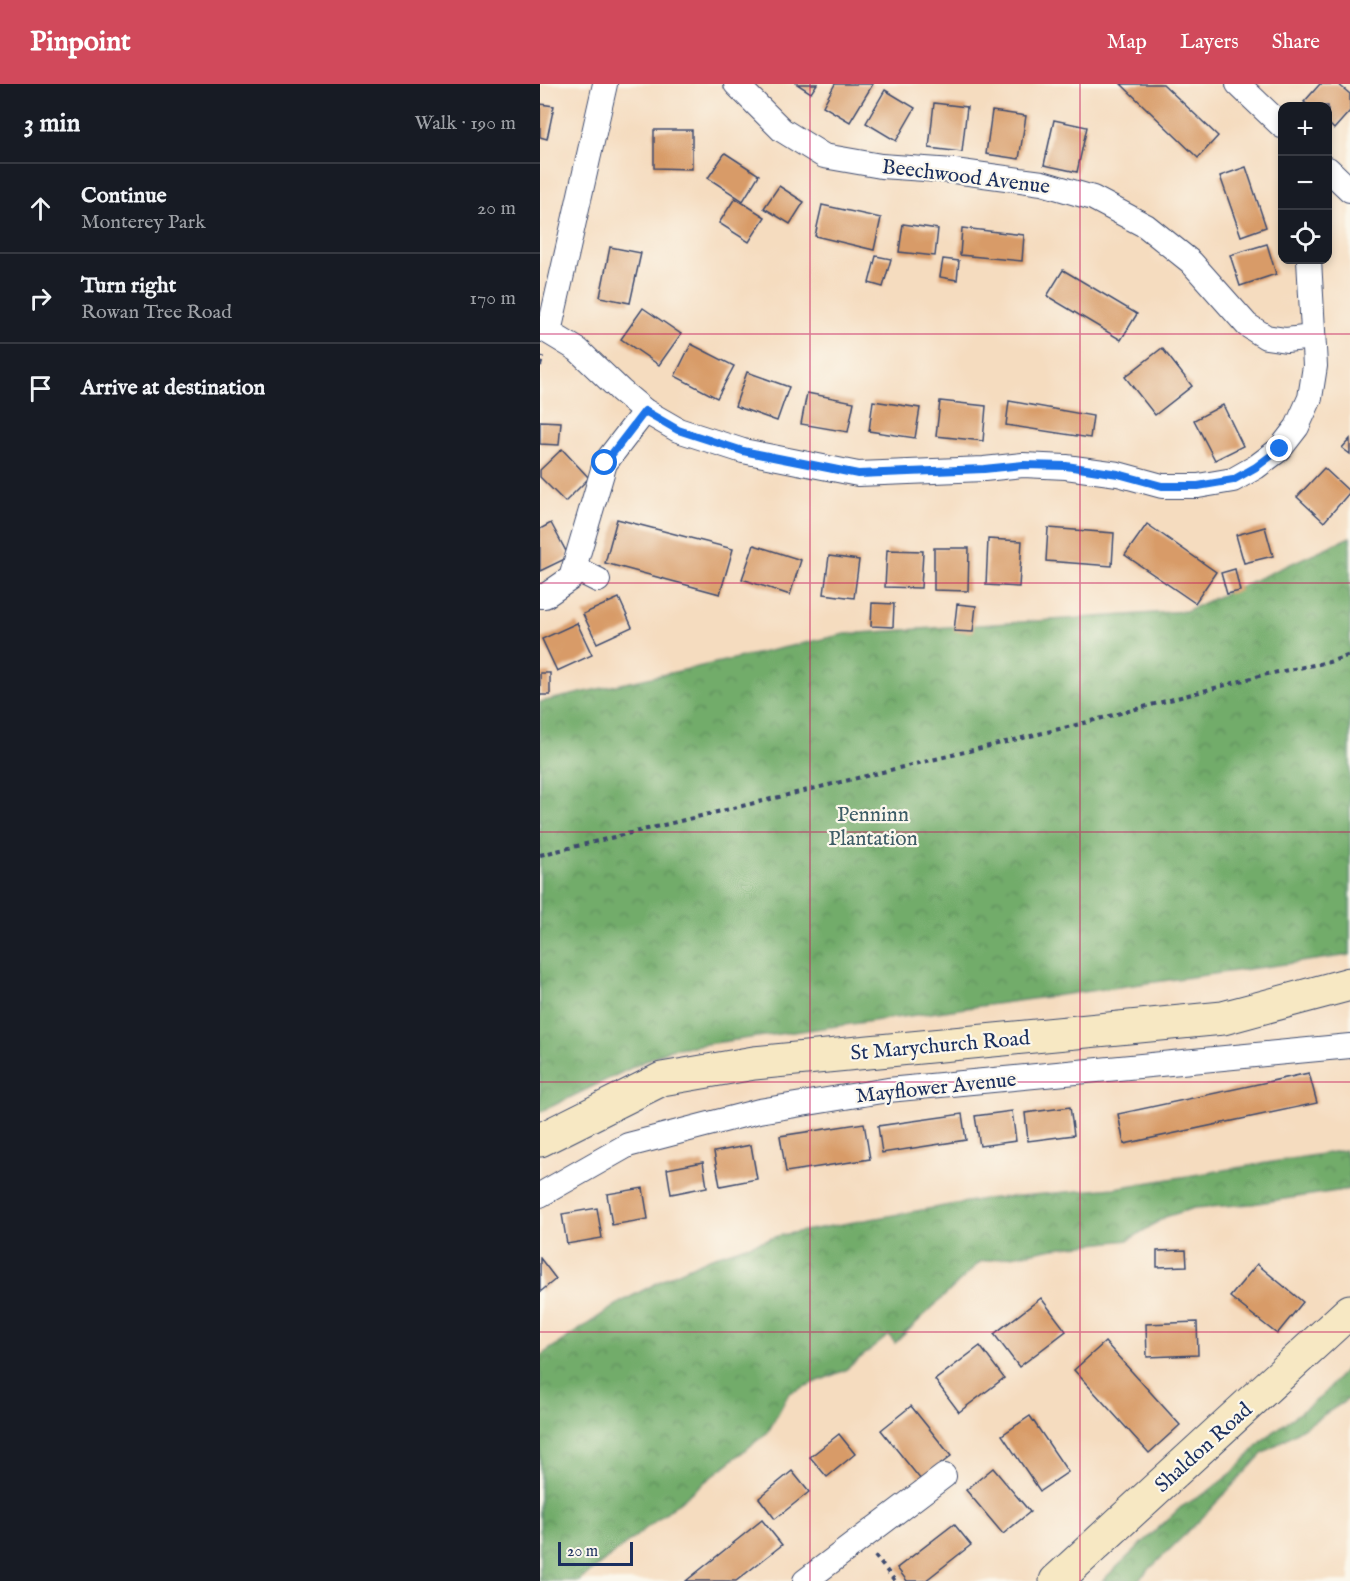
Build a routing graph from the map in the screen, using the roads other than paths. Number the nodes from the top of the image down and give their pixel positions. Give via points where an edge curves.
1 (605, 84) edge
2 (736, 84) edge
3 (1238, 84) edge
4 (1278, 122) edge
5 (1332, 173) edge
6 (1350, 190) edge
7 (1309, 264) edge
8 (545, 330) edge
9 (1313, 337) junction
10 (645, 411) junction
11 (574, 568) junction
12 (598, 580) dead end
13 (540, 596) edge
14 (1350, 984) edge
15 (1350, 1046) edge
16 (540, 1140) edge
17 (540, 1195) edge
18 (1350, 1311) edge
19 (944, 1476) dead end
20 (805, 1581) edge
21 (1056, 1581) edge

1 - 8 street
2 - 9 street, Beechwood Avenue via 782,130 824,156 1042,183 1094,198 1146,225 1191,262 1247,325 1266,337
3 - 4 street
5 - 6 street
7 - 9 street
8 - 10 street via 578,350
9 - 10 street via 1315,366 1310,398 1292,434 1280,449 1233,480 1198,486 1162,486 1066,466 858,474 743,451 678,430
10 - 11 street via 605,463
11 - 12 street
11 - 13 street via 571,578
14 - 16 street, St Marychurch Road via 1223,1018 754,1063 662,1079
15 - 17 street, Mayflower Avenue via 888,1090 759,1111 628,1145
18 - 21 street, Shaldon Road
19 - 20 street

